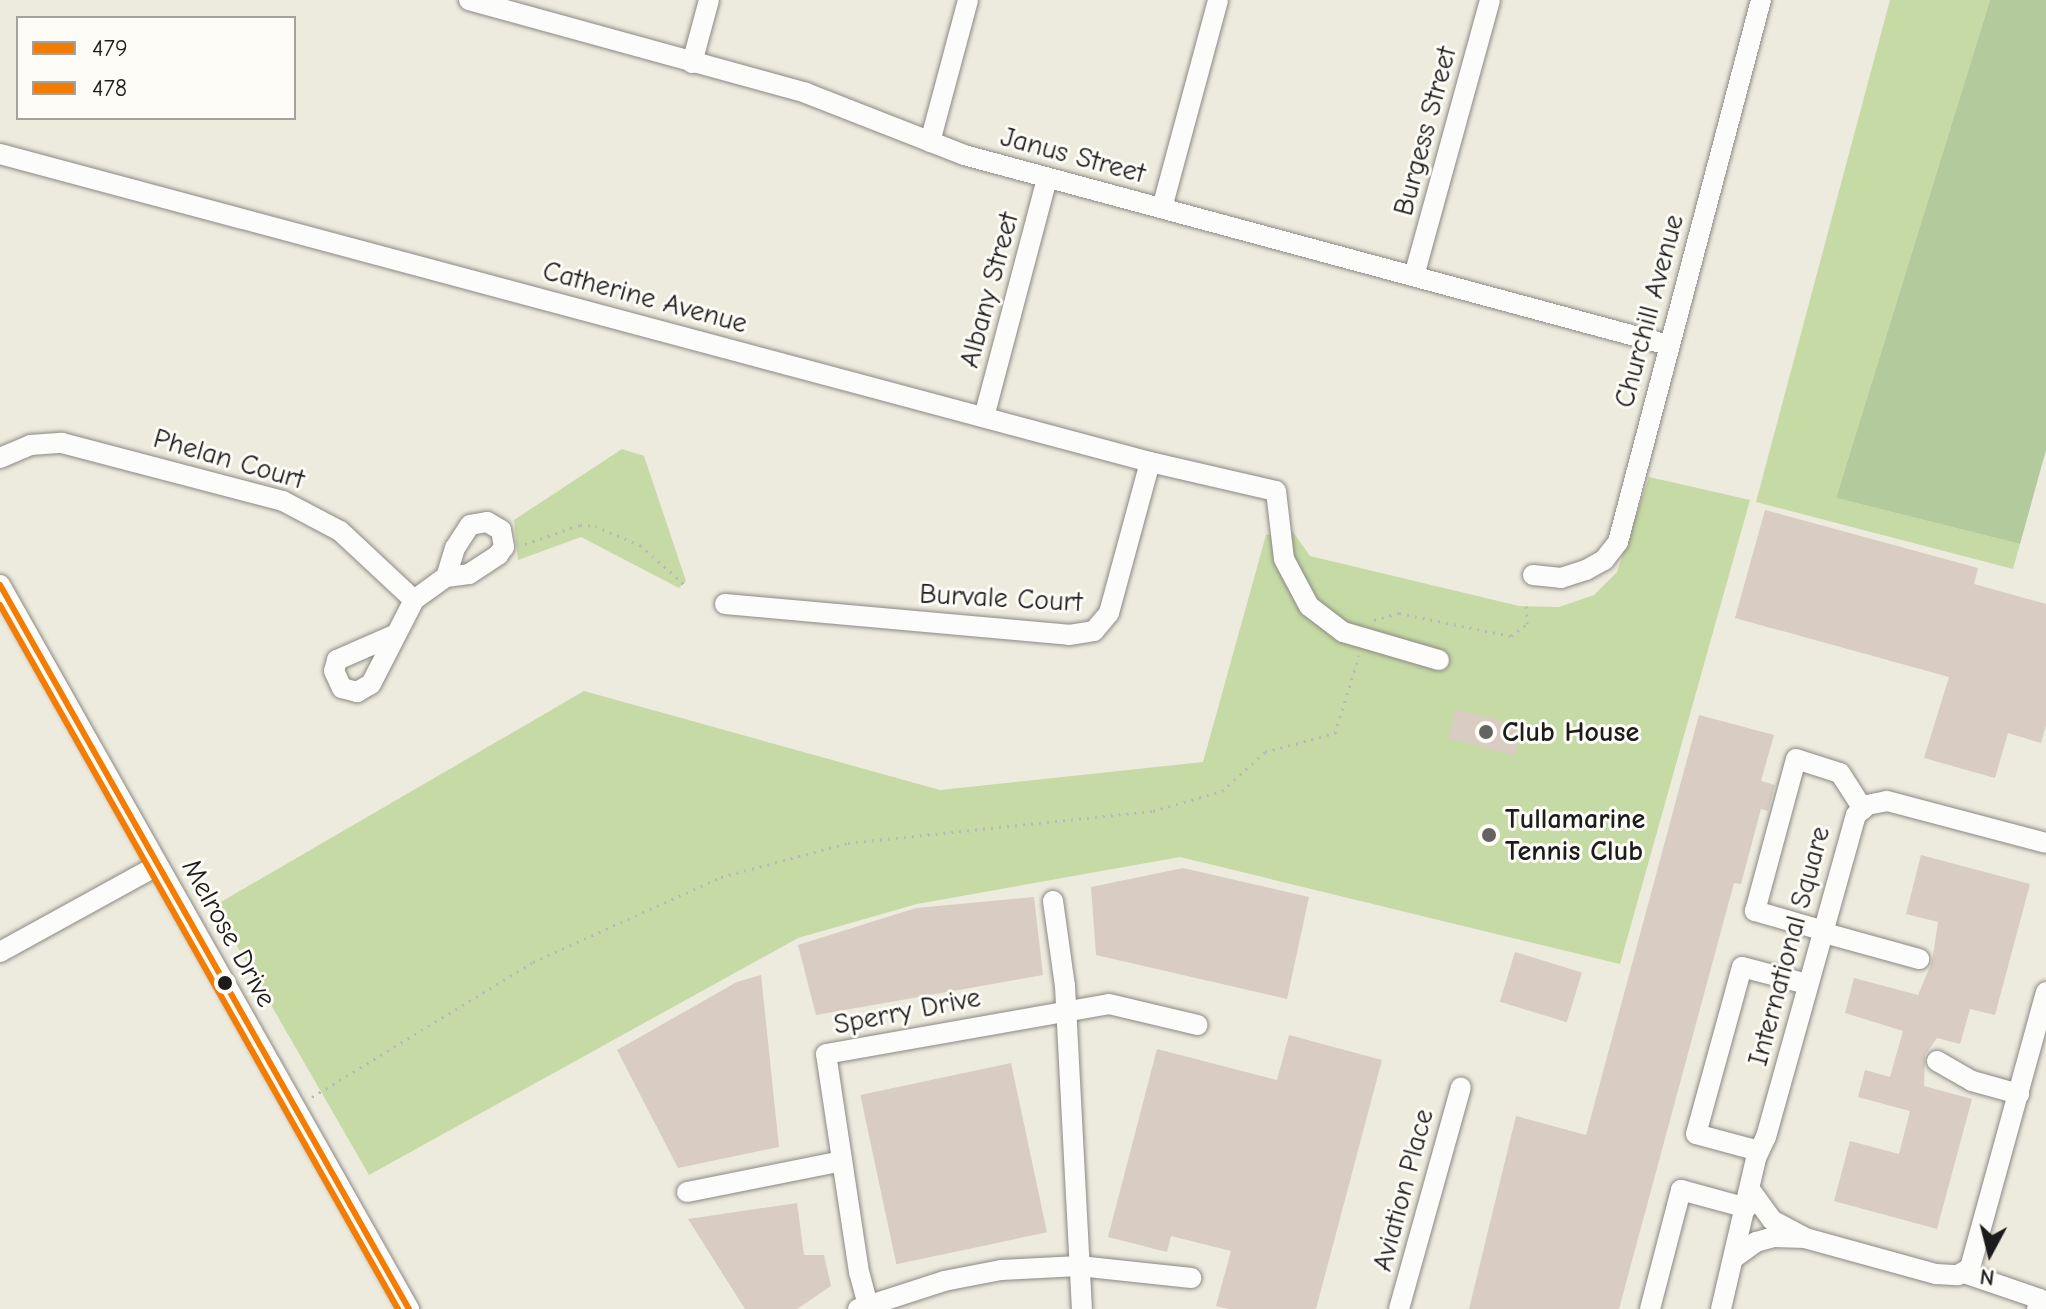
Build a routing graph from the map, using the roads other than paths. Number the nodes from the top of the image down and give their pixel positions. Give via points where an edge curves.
1 (469, 0) edge
2 (709, 0) edge
3 (968, 0) edge
4 (1218, 0) edge
5 (1490, 0) edge
6 (1761, 0) edge
7 (692, 63) junction
8 (930, 142) junction
9 (0, 154) edge
10 (1047, 178) junction
11 (1162, 208) junction
12 (1414, 276) junction
13 (1668, 345) junction
14 (984, 417) junction
15 (0, 458) edge
16 (1150, 462) junction
17 (1533, 575) dead end
18 (446, 577) dead end
19 (0, 585) edge
20 (414, 600) junction
21 (725, 604) dead end
22 (392, 636) dead end
23 (1439, 660) dead end
24 (1863, 809) junction
25 (2046, 843) edge
26 (158, 865) junction
27 (1053, 901) dead end
28 (1821, 931) junction
29 (0, 952) edge
30 (1919, 959) dead end
31 (1807, 984) junction
32 (2046, 992) edge
33 (1064, 1010) junction
34 (1198, 1025) dead end
35 (1937, 1061) dead end
36 (1461, 1087) dead end
37 (2019, 1094) junction
38 (1759, 1151) junction
39 (842, 1161) junction
40 (687, 1192) dead end
41 (1749, 1200) junction
42 (1805, 1238) junction
43 (1734, 1258) junction
44 (1079, 1266) junction
45 (1964, 1273) junction
46 (1191, 1278) dead end
47 (865, 1308) edge
48 (409, 1309) edge
49 (1082, 1309) edge
50 (1399, 1309) edge
51 (1650, 1309) edge
52 (1721, 1309) edge
53 (2037, 1309) edge

1 - 7 street, Janus Street
2 - 7 street
3 - 8 street
4 - 11 street
5 - 12 street, Burgess Street
6 - 13 street, Churchill Avenue
7 - 8 street, Janus Street via 806,93
8 - 10 street, Janus Street
9 - 14 street, Catherine Avenue
10 - 11 street, Janus Street
10 - 14 street, Albany Street
11 - 12 street, Janus Street
12 - 13 street, Janus Street
13 - 17 street, Churchill Avenue via 1618,542 1604,560 1586,570 1561,578
14 - 16 street, Catherine Avenue
15 - 20 street, Phelan Court via 30,445 62,443 283,501 340,531
16 - 21 street, Burvale Court via 1109,613 1094,631 1069,635
16 - 23 street, Catherine Avenue via 1276,491 1284,559 1297,591 1324,620 1364,640
18 - 20 street
19 - 26 street, Melrose Drive
20 - 22 street
24 - 25 street, International Square via 1887,801
24 - 28 street, International Square via 1847,833
24 - 28 street via 1840,773 1796,759 1755,911
26 - 29 street
26 - 48 street, Melrose Drive
27 - 33 street
28 - 30 street
28 - 31 street, International Square
31 - 38 street, International Square
31 - 38 street via 1742,967 1696,1134
32 - 37 street
33 - 34 street, Sperry Drive via 1109,1004
33 - 39 street, Sperry Drive via 826,1054
33 - 44 street
35 - 37 street via 1972,1081
36 - 50 street, Aviation Place
37 - 45 street via 1974,1259
38 - 41 street, International Square
39 - 40 street
39 - 47 street, Sperry Drive
41 - 42 street
41 - 43 street, International Square
41 - 51 street via 1681,1190
42 - 43 street via 1774,1237
42 - 45 street via 1936,1274
43 - 52 street, International Square
44 - 46 street
44 - 47 street via 1001,1270
44 - 49 street
45 - 53 street via 2040,1299

